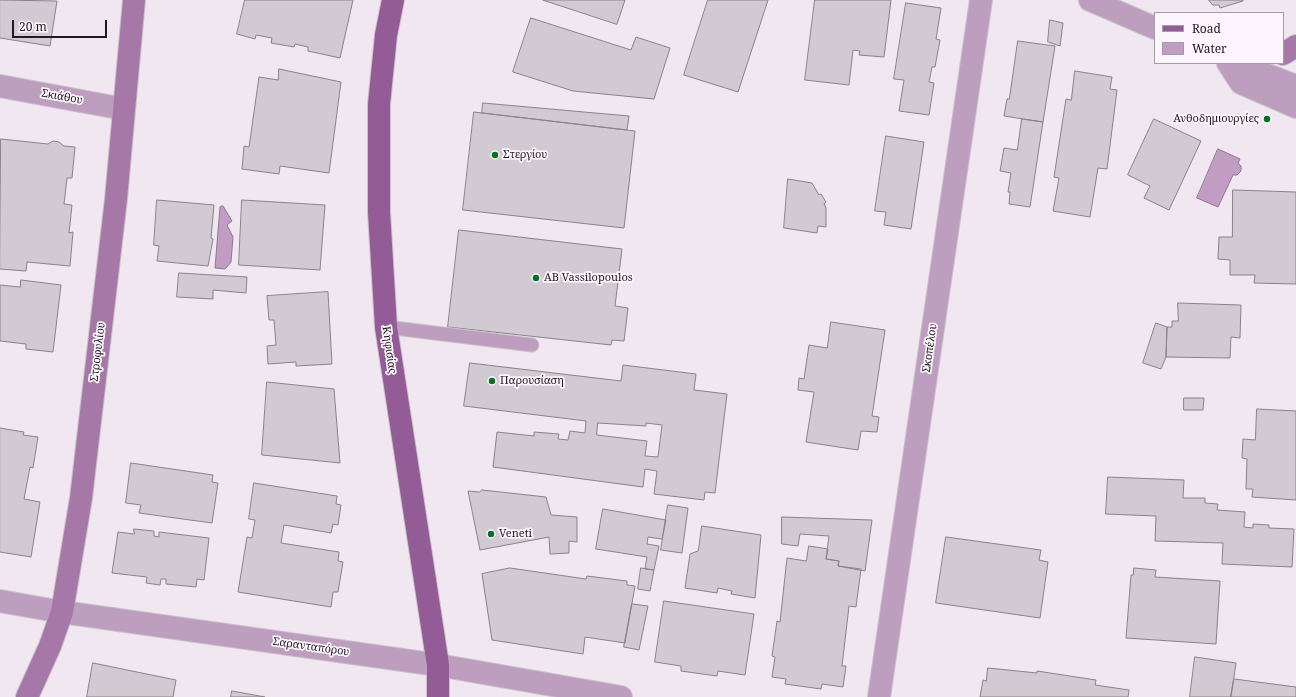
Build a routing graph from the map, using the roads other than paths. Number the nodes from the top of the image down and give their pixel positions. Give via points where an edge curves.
1 (134, 0) edge
2 (392, 0) edge
3 (981, 0) edge
4 (1090, 0) edge
5 (1154, 28) edge
6 (1296, 46) edge
7 (1284, 53) edge
8 (1229, 64) edge
9 (1239, 64) edge
10 (0, 86) edge
11 (1296, 86) edge
12 (1296, 107) edge
13 (124, 109) junction
14 (386, 327) junction
15 (532, 345) dead end
16 (0, 602) edge
17 (62, 612) junction
18 (438, 665) junction
19 (27, 697) edge
20 (438, 697) edge
21 (621, 697) edge
22 (879, 697) edge

1 - 13 street, Στροφυλίου
2 - 14 main road, Κηφισίας via 379,104 379,212
3 - 22 street, Σκοπέλου
4 - 5 street
6 - 7 street
8 - 12 street via 1241,83
9 - 11 street
10 - 13 street, Σκιάθου
13 - 17 street, Στροφυλίου via 81,498
14 - 15 lane
14 - 18 main road, Κηφισίας
16 - 17 street, Σαρανταπόρου
17 - 18 street, Σαρανταπόρου
17 - 19 street, Στροφυλίου
18 - 20 main road, Κηφισίας
18 - 21 street, Σαρανταπόρου

